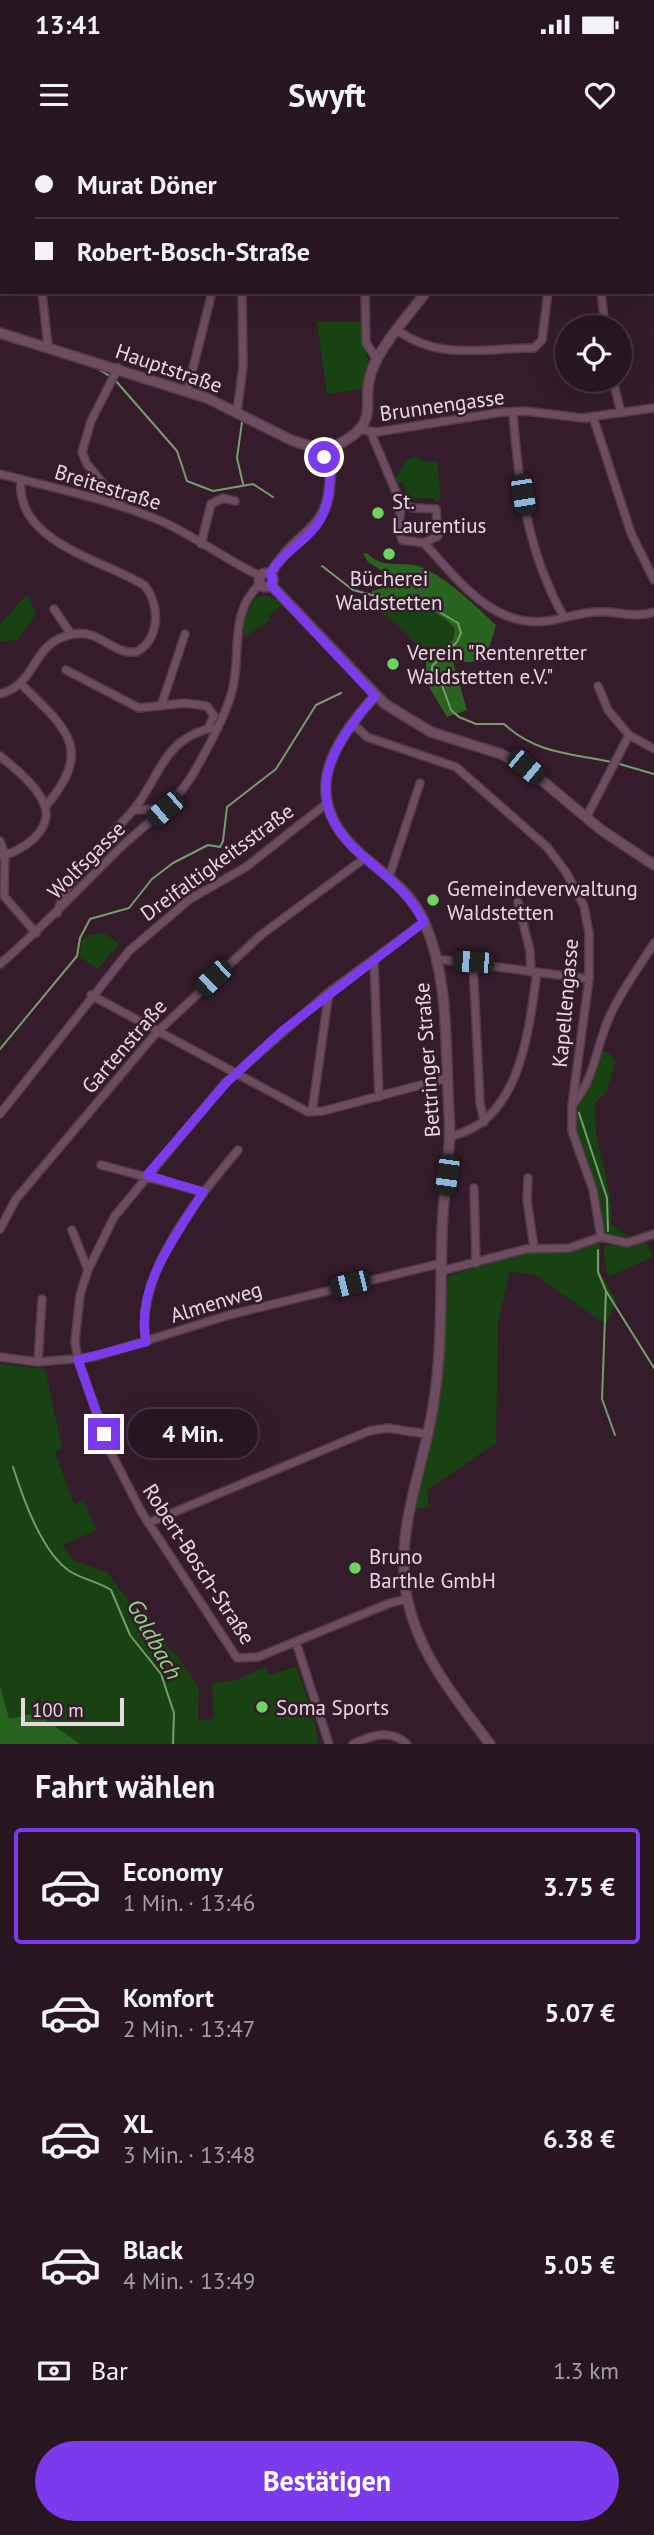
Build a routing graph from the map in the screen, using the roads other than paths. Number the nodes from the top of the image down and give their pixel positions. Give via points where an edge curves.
1 (42, 294) edge
2 (212, 294) edge
3 (242, 294) edge
4 (365, 294) edge
5 (424, 294) edge
6 (548, 294) edge
7 (601, 294) edge
8 (604, 315) edge
9 (397, 330) junction
10 (0, 332) edge
11 (48, 346) junction
12 (377, 359) junction
13 (115, 371) junction
14 (187, 392) junction
15 (617, 392) edge
16 (654, 408) edge
17 (237, 412) junction
18 (513, 412) junction
19 (621, 413) junction
20 (593, 418) junction
21 (366, 431) junction
22 (333, 447) junction
23 (321, 450) junction
24 (330, 458) junction
25 (0, 474) edge
26 (21, 480) junction
27 (235, 500) dead end
28 (401, 504) junction
29 (124, 507) junction
30 (424, 542) junction
31 (201, 544) junction
32 (263, 578) junction
33 (654, 580) edge
34 (54, 609) dead end
35 (654, 612) edge
36 (564, 617) junction
37 (71, 634) junction
38 (185, 634) dead end
39 (66, 670) dead end
40 (21, 684) junction
41 (598, 686) dead end
42 (0, 694) edge
43 (375, 696) junction
44 (161, 706) junction
45 (352, 723) junction
46 (212, 728) junction
47 (628, 734) junction
48 (654, 748) edge
49 (0, 756) edge
50 (419, 783) dead end
51 (326, 804) junction
52 (46, 806) junction
53 (165, 809) junction
54 (134, 810) junction
55 (586, 818) junction
56 (0, 841) edge
57 (3, 856) edge
58 (365, 858) junction
59 (654, 865) edge
60 (389, 877) junction
61 (2, 897) edge
62 (518, 902) dead end
63 (57, 914) junction
64 (424, 922) junction
65 (36, 933) junction
66 (654, 943) edge
67 (374, 960) junction
68 (437, 960) junction
69 (473, 962) junction
70 (0, 964) edge
71 (534, 972) junction
72 (589, 979) junction
73 (329, 992) junction
74 (91, 995) junction
75 (156, 1033) junction
76 (234, 1074) junction
77 (447, 1078) junction
78 (379, 1097) junction
79 (572, 1105) junction
80 (312, 1112) junction
81 (0, 1114) edge
82 (484, 1122) junction
83 (451, 1136) junction
84 (237, 1150) dead end
85 (101, 1165) dead end
86 (147, 1175) junction
87 (528, 1178) dead end
88 (474, 1188) dead end
89 (203, 1192) junction
90 (0, 1229) edge
91 (72, 1230) dead end
92 (654, 1234) edge
93 (601, 1237) junction
94 (534, 1247) junction
95 (476, 1263) junction
96 (441, 1268) junction
97 (88, 1270) junction
98 (42, 1299) dead end
99 (146, 1342) junction
100 (0, 1357) edge
101 (78, 1360) junction
102 (38, 1362) junction
103 (428, 1434) junction
104 (148, 1523) junction
105 (407, 1599) junction
106 (296, 1642) junction
107 (329, 1744) edge
108 (353, 1744) edge
109 (407, 1744) edge
110 (490, 1744) edge

1 - 11 street
2 - 14 street
3 - 17 street via 243,366
4 - 12 street via 366,343
5 - 9 street
6 - 9 street via 542,340 534,348 433,349
7 - 8 street
9 - 12 street
10 - 11 street, Hauptstraße
11 - 13 street, Hauptstraße
12 - 21 street
13 - 14 street, Hauptstraße
13 - 29 street via 82,452
14 - 17 street, Hauptstraße
15 - 19 street
16 - 19 street, Brunnengasse
17 - 23 street, Hauptstraße
18 - 20 street, Brunnengasse
18 - 21 street, Brunnengasse
18 - 36 street via 534,552
19 - 20 street, Brunnengasse
20 - 33 street via 631,533
21 - 22 street
21 - 28 street
22 - 23 street
22 - 24 street
23 - 24 street, Hauptstraße
24 - 32 street via 330,480 318,524
25 - 26 street, Breitestraße
26 - 29 street, Breitestraße
26 - 37 street via 22,499 45,534 144,585 155,603 149,640 136,652 119,649 89,633
27 - 31 street via 223,498 211,504
28 - 30 street via 401,538
28 - 30 street via 436,509 440,533
29 - 31 street, Breitestraße via 174,527
30 - 36 street via 494,611 537,621
31 - 32 street, Breitestraße
32 - 43 street via 265,587 271,585
32 - 46 street, Wolfsgasse via 241,611 234,682
34 - 37 street
35 - 36 street
37 - 40 street via 47,644
38 - 44 street
39 - 44 street via 139,708
40 - 42 street
40 - 52 street via 72,747 68,778
41 - 47 street via 608,709
43 - 45 street
43 - 55 street via 431,732 514,760
44 - 46 street via 207,706 214,716
45 - 51 street via 327,771
45 - 72 street, Kapellengasse via 367,737 456,767 547,847 584,906
46 - 53 street, Wolfsgasse via 184,789
46 - 54 street via 179,744
47 - 48 street
47 - 55 street
49 - 52 street
50 - 60 street
51 - 58 street, Bettringer Straße via 340,833
51 - 74 street, Dreifaltigkeitsstraße via 257,859 160,922
52 - 57 street via 32,842
53 - 54 street
53 - 63 street, Wolfsgasse via 118,849
54 - 63 street via 81,866 63,891
55 - 59 street
56 - 57 street
57 - 61 street
58 - 60 street, Bettringer Straße
58 - 75 street, Gartenstraße via 261,935
60 - 64 street, Bettringer Straße via 406,891
61 - 65 street
62 - 71 street
63 - 65 street, Wolfsgasse
64 - 67 street, Robert-Bosch-Straße
64 - 68 street, Bettringer Straße
65 - 70 street, Wolfsgasse
66 - 79 street via 621,991 587,1087
67 - 73 street, Robert-Bosch-Straße
67 - 78 street
68 - 69 street
68 - 77 street, Bettringer Straße
69 - 71 street
69 - 82 street
71 - 72 street
71 - 82 street via 519,1064
72 - 79 street, Kapellengasse
73 - 76 street, Robert-Bosch-Straße
73 - 80 street
74 - 75 street
74 - 81 street, Dreifaltigkeitsstraße
75 - 76 street
75 - 90 street, Gartenstraße via 16,1199
76 - 80 street
76 - 86 street, Robert-Bosch-Straße
77 - 78 street
77 - 83 street, Bettringer Straße
78 - 80 street
79 - 93 street, Kapellengasse via 572,1131 593,1190
82 - 83 street via 470,1132
83 - 96 street, Bettringer Straße
84 - 89 street
85 - 86 street
86 - 89 street
86 - 97 street, Robert-Bosch-Straße via 114,1217
87 - 94 street
88 - 95 street
89 - 99 street via 148,1291 143,1317
91 - 97 street
92 - 93 street via 627,1243
93 - 94 street, Almenweg via 569,1248
94 - 95 street, Almenweg
95 - 96 street, Almenweg
96 - 99 street, Almenweg via 274,1303
96 - 103 street, Bettringer Straße via 436,1387
97 - 101 street, Robert-Bosch-Straße via 76,1317
98 - 102 street
99 - 101 street, Almenweg
100 - 102 street, Almenweg
101 - 102 street, Almenweg
101 - 104 street, Robert-Bosch-Straße via 111,1453
103 - 104 street via 387,1428 369,1431
103 - 105 street, Bettringer Straße via 407,1524
104 - 106 street, Robert-Bosch-Straße via 237,1658 258,1657
105 - 106 street, Robert-Bosch-Straße
105 - 110 street, Bettringer Straße via 437,1673
106 - 107 street
108 - 109 street via 381,1735 398,1737

